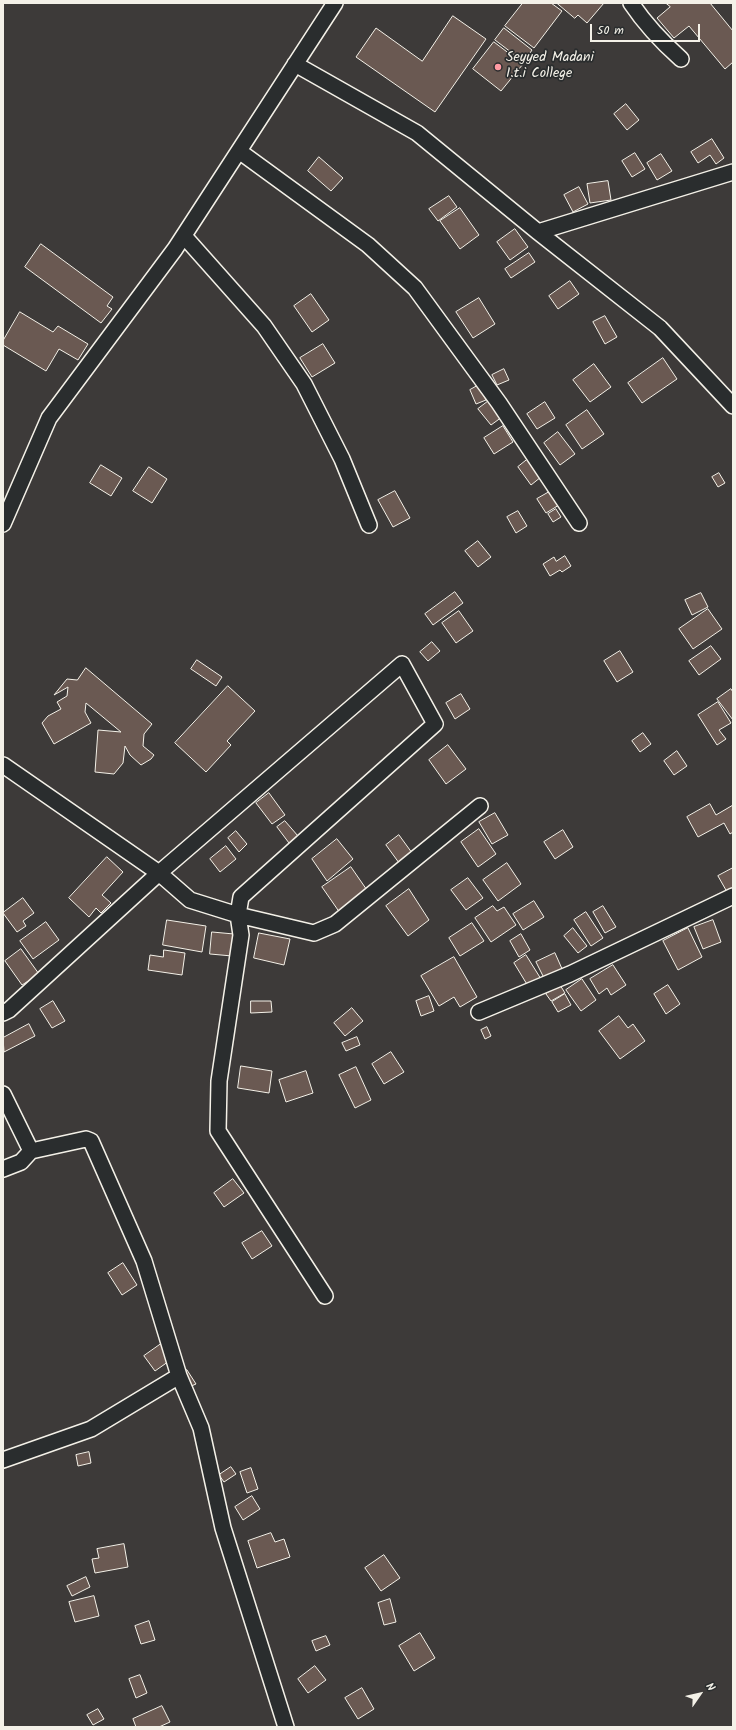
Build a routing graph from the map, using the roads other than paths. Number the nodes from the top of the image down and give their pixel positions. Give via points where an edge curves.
1 (631, 3) edge
2 (328, 5) edge
3 (681, 59) dead end
4 (295, 64) junction
5 (239, 150) junction
6 (733, 172) edge
7 (538, 232) junction
8 (184, 236) junction
9 (733, 406) edge
10 (3, 524) edge
11 (579, 524) dead end
12 (368, 525) dead end
13 (3, 765) edge
14 (480, 806) dead end
15 (159, 873) junction
16 (733, 896) edge
17 (238, 915) junction
18 (479, 1012) dead end
19 (3, 1014) edge
20 (3, 1094) edge
21 (31, 1151) junction
22 (3, 1169) edge
23 (325, 1296) dead end
24 (179, 1376) junction
25 (3, 1460) edge
26 (286, 1727) edge

1 - 3 street via 659,39
2 - 4 street
4 - 5 street
4 - 7 street via 417,133
5 - 8 street
5 - 11 street via 368,245 416,288 499,404
6 - 7 street
7 - 9 street via 660,328
8 - 10 street via 49,418
8 - 12 street via 264,326 304,384 342,459
13 - 15 street
14 - 17 street via 335,924 314,933
15 - 17 street via 190,900
15 - 17 street via 402,664 435,724 241,897
15 - 19 street
16 - 18 street via 570,974
17 - 23 street via 241,935 219,1080 218,1131
20 - 21 street
21 - 22 street via 21,1162
21 - 24 street via 86,1139 91,1142 144,1261
24 - 25 street via 91,1429
24 - 26 street via 201,1428 223,1528

